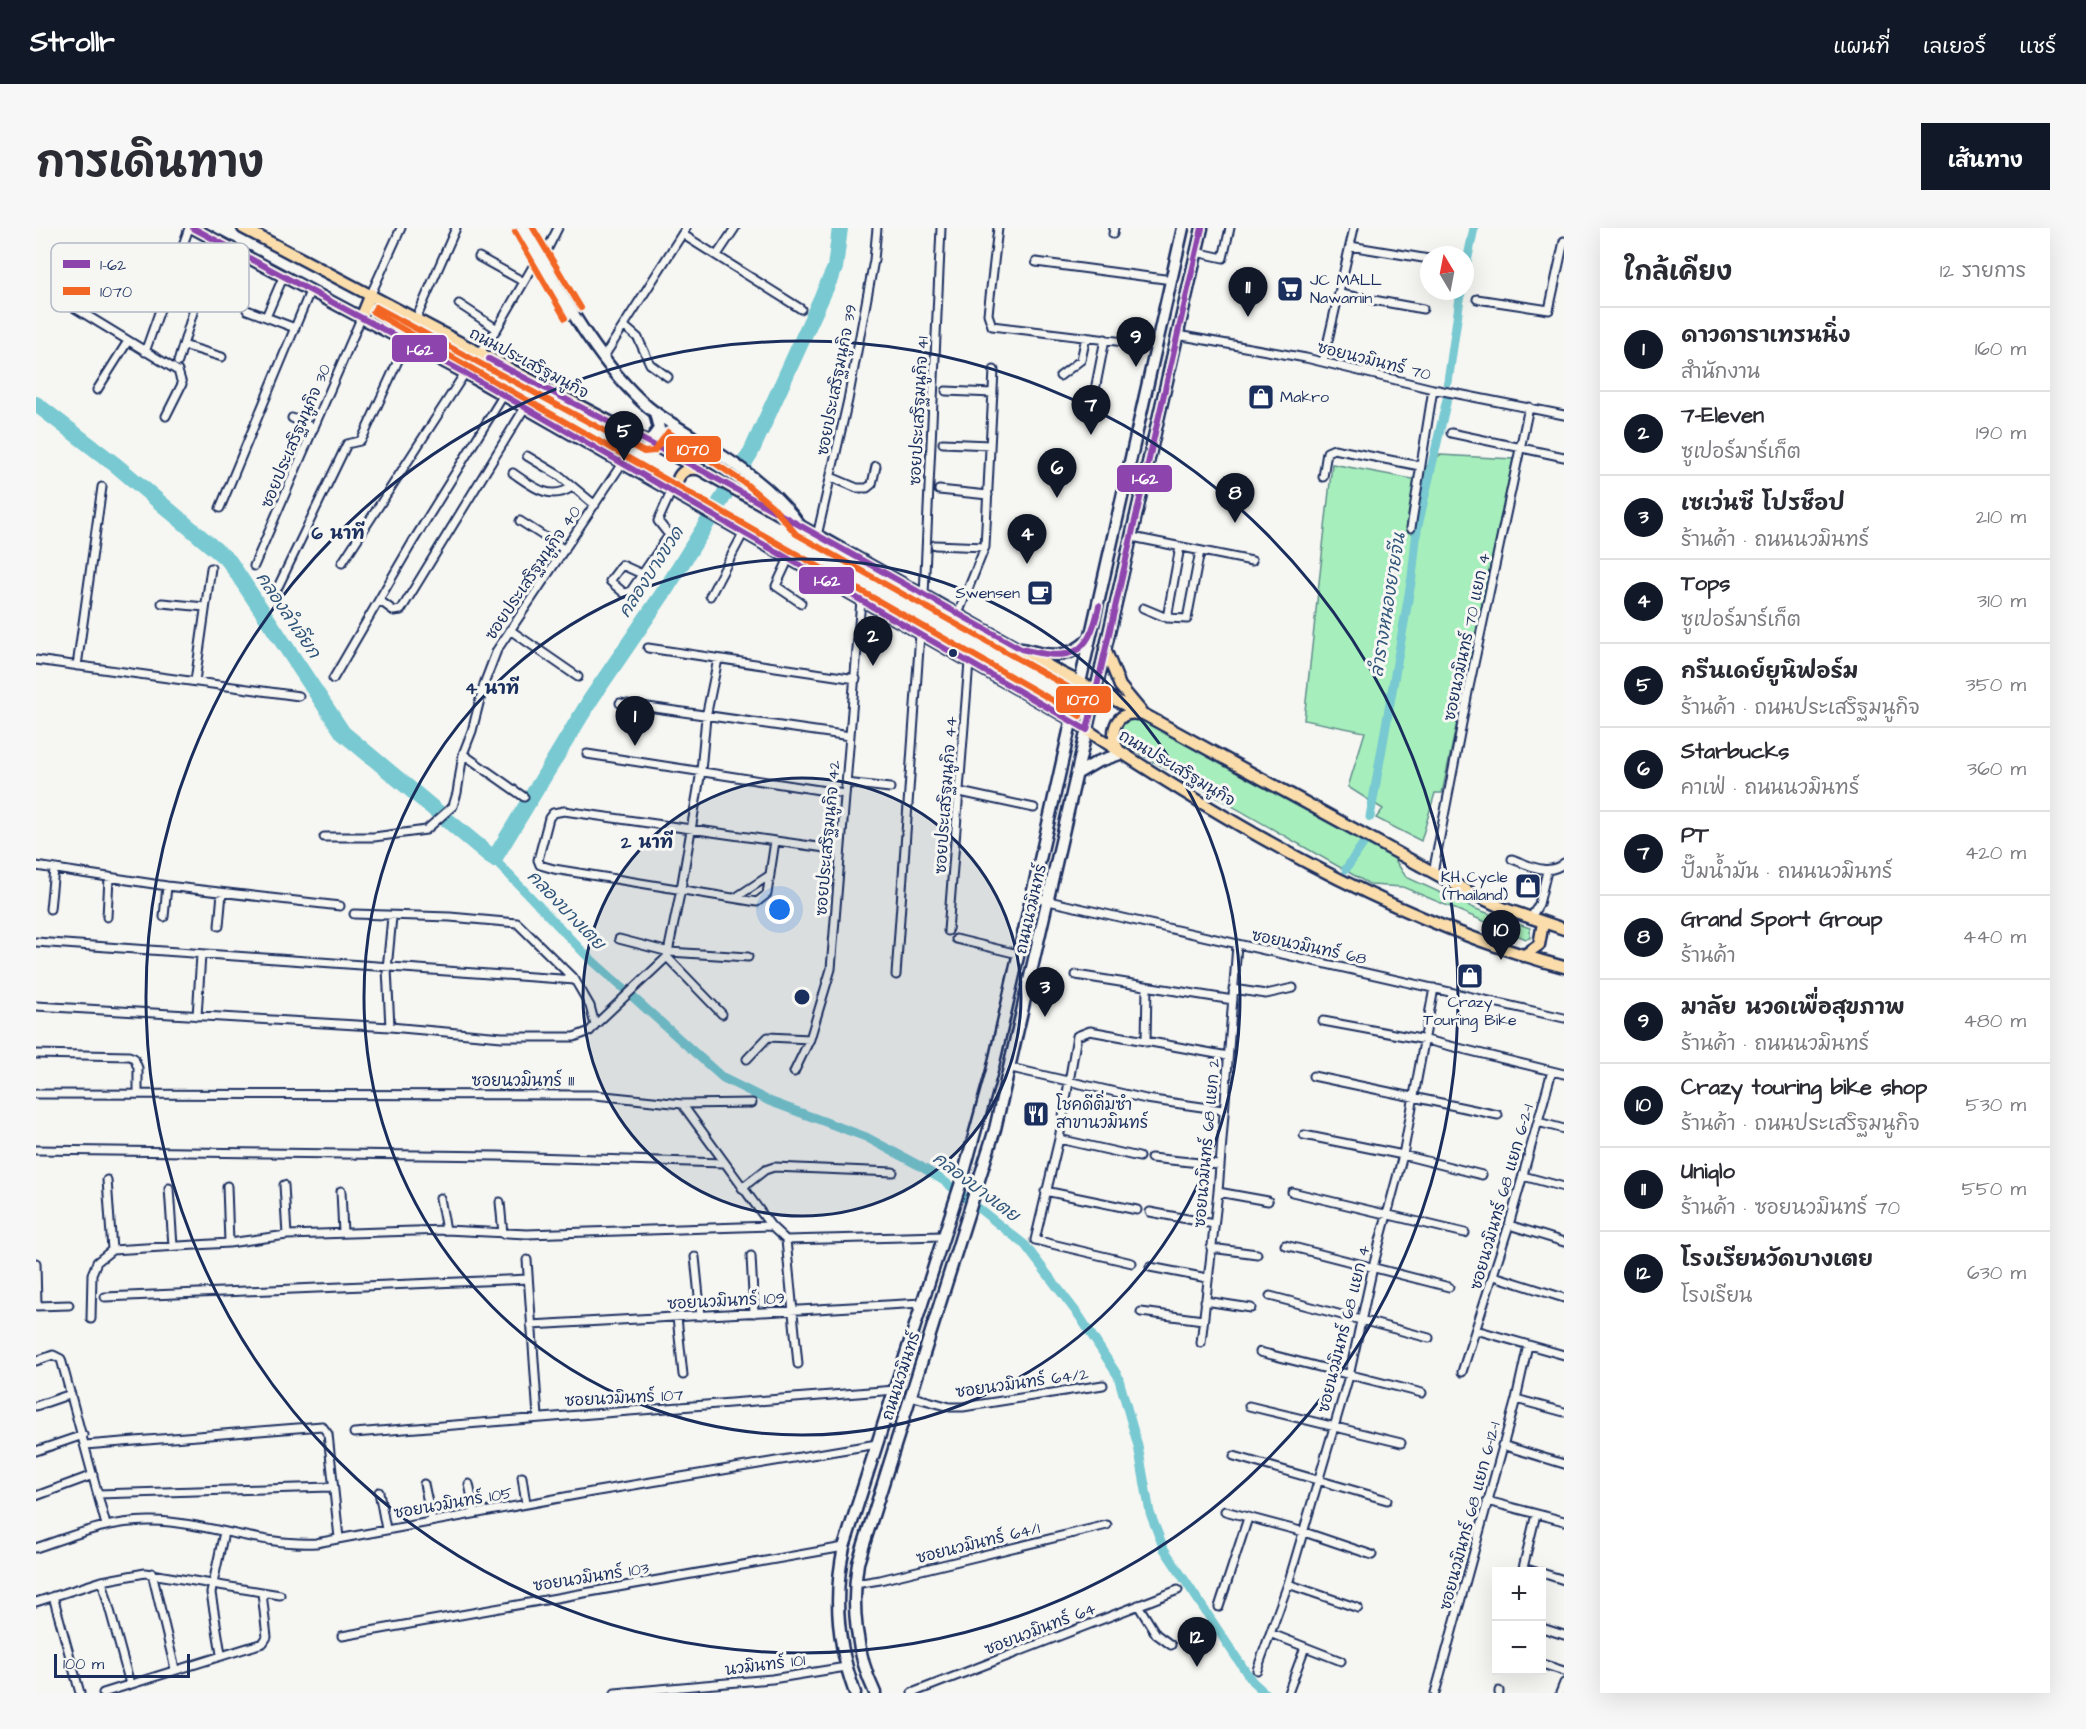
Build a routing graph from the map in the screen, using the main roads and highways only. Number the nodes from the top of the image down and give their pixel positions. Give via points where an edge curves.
1 (191, 228) edge
2 (243, 228) edge
3 (523, 228) edge
4 (1184, 228) edge
5 (1202, 228) edge
6 (223, 243) edge
7 (249, 257) edge
8 (371, 294) junction
9 (362, 316) junction
10 (655, 412) junction
11 (648, 444) junction
12 (701, 470) junction
13 (687, 501) junction
14 (801, 527) junction
15 (1092, 636) junction
16 (1021, 649) junction
17 (1105, 649) junction
18 (1080, 683) junction
19 (1094, 691) junction
20 (1147, 716) junction
21 (1072, 720) junction
22 (1087, 730) junction
23 (1120, 754) junction
24 (1078, 773) junction
25 (1543, 923) junction
26 (1564, 929) edge
27 (1523, 956) junction
28 (1564, 967) edge
29 (855, 1693) edge
30 (875, 1693) edge

1 - 6 main road, ถนนประเสริฐมนูกิจ
2 - 8 main road, ถนนประเสริฐมนูกิจ
3 - 10 main road via 603,358
4 - 15 main road, ถนนนวมินทร์
5 - 17 main road, ถนนนวมินทร์
7 - 9 main road, ถนนประเสริฐมนูกิจ
8 - 9 main road
8 - 11 main road, ถนนประเสริฐมนูกิจ
9 - 13 main road, ถนนประเสริฐมนูกิจ
10 - 11 main road via 659,429
10 - 14 main road via 761,485 784,504
11 - 12 main road, ถนนประเสริฐมนูกิจ
12 - 13 main road via 685,470 678,478 676,489
12 - 14 main road, ถนนประเสริฐมนูกิจ
13 - 21 main road, ถนนประเสริฐมนูกิจ
14 - 16 main road, ถนนประเสริฐมนูกิจ
15 - 16 main road via 1080,649 1068,654 1054,656
15 - 18 main road, ถนนนวมินทร์
16 - 18 main road, ถนนประเสริฐมนูกิจ
17 - 19 main road, ถนนนวมินทร์
17 - 20 main road via 1120,686
18 - 19 main road, ถนนประเสริฐมนูกิจ
18 - 21 main road, ถนนนวมินทร์
19 - 20 main road, ถนนประเสริฐมนูกิจ
19 - 22 main road, ถนนนวมินทร์
20 - 23 main road via 1135,713 1115,724 1113,736
20 - 25 main road, ถนนประเสริฐมนูกิจ via 1433,873
21 - 22 main road, ถนนประเสริฐมนูกิจ
21 - 29 main road, ถนนนวมินทร์ via 993,1067 963,1176 844,1546 837,1604 846,1667
22 - 23 main road, ถนนประเสริฐมนูกิจ
22 - 24 main road, ถนนนวมินทร์
23 - 24 main road
23 - 27 main road, ถนนประเสริฐมนูกิจ via 1362,892
24 - 30 main road, ถนนนวมินทร์ via 1011,1068 979,1186 864,1540 855,1584 860,1647
25 - 26 main road, ถนนประเสริฐมนูกิจ
25 - 27 main road via 1539,945
27 - 28 main road, ถนนประเสริฐมนูกิจ

